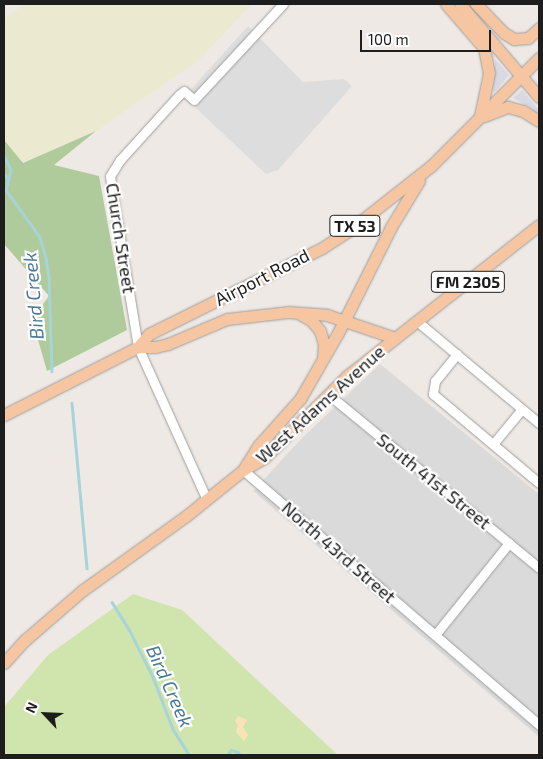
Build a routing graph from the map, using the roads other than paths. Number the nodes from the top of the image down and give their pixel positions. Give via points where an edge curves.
1 (282, 4) edge
2 (446, 4) edge
3 (460, 4) edge
4 (476, 4) edge
5 (539, 28) edge
6 (539, 58) edge
7 (521, 76) junction
8 (539, 97) edge
9 (480, 118) junction
10 (539, 121) edge
11 (431, 166) junction
12 (539, 225) edge
13 (296, 312) junction
14 (344, 320) junction
15 (418, 322) junction
16 (395, 338) junction
17 (138, 347) junction
18 (457, 354) junction
19 (321, 364) junction
20 (328, 394) junction
21 (522, 409) junction
22 (5, 411) edge
23 (539, 423) edge
24 (493, 444) junction
25 (243, 470) junction
26 (539, 483) edge
27 (207, 500) junction
28 (509, 543) junction
29 (539, 568) edge
30 (435, 635) junction
31 (4, 663) edge
32 (539, 725) edge

1 - 17 street, Church Street via 194,100 184,91 179,95 120,160 110,176
2 - 9 main road via 484,48 489,73
3 - 7 main road
4 - 5 main road via 514,39 528,38
6 - 7 main road, Airport Road / TX 53
7 - 8 main road
7 - 9 main road, Airport Road / TX 53
9 - 10 main road via 508,106
9 - 11 main road, Airport Road / TX 53
11 - 14 main road, Airport Road / TX 53 via 391,227
11 - 17 main road, Airport Road / TX 53 via 379,209 322,248 149,334
12 - 15 main road, West Adams Avenue / FM 2305
13 - 14 main road, Airport Road / TX 53
13 - 17 main road, Airport Road / TX 53 via 227,319 168,344
13 - 19 main road via 312,321 320,331 324,344
14 - 16 main road, Airport Road / TX 53
14 - 19 main road, West Adams Avenue / FM 2305
15 - 16 main road, West Adams Avenue / FM 2305
15 - 18 street
16 - 20 main road, West Adams Avenue / FM 2305
17 - 22 main road, Airport Road / TX 53
17 - 27 street
18 - 21 street
18 - 24 street via 435,381 433,394
19 - 25 main road, West Adams Avenue / FM 2305 via 300,399 259,445
20 - 25 main road, West Adams Avenue / FM 2305 via 278,446
20 - 28 street, South 41st Street
21 - 23 street
21 - 24 street
24 - 26 street
25 - 27 main road, West Adams Avenue / FM 2305
25 - 30 street, North 43rd Street
27 - 31 main road, West Adams Avenue / FM 2305 via 83,590 25,640
28 - 29 street, South 41st Street
28 - 30 street
30 - 32 street, North 43rd Street

